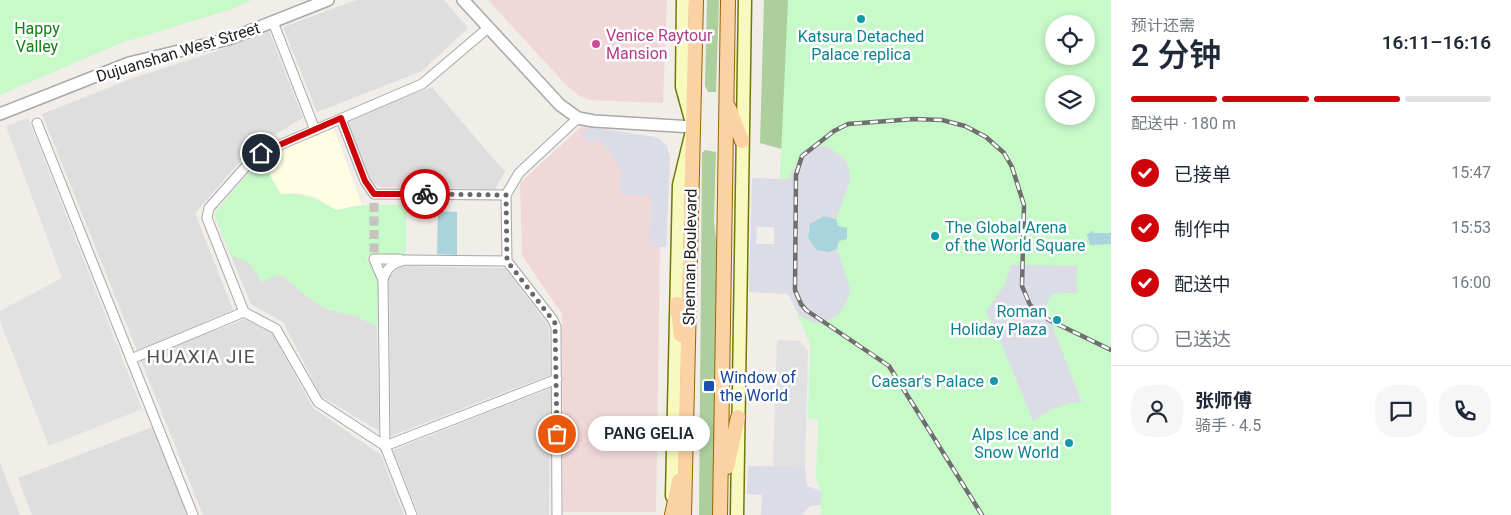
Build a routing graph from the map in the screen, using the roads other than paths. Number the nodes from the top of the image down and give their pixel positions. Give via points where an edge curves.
1 (328, 0) edge
2 (463, 0) edge
3 (683, 0) edge
4 (696, 0) edge
5 (728, 0) edge
6 (745, 0) edge
7 (273, 22) junction
8 (488, 28) junction
9 (726, 100) junction
10 (0, 114) edge
11 (341, 118) junction
12 (578, 118) junction
13 (37, 123) dead end
14 (693, 126) junction
15 (314, 130) junction
16 (742, 141) junction
17 (506, 195) junction
18 (405, 260) junction
19 (507, 261) junction
20 (383, 280) junction
21 (677, 304) junction
22 (244, 312) junction
23 (131, 359) junction
24 (557, 379) junction
25 (687, 384) junction
26 (738, 417) junction
27 (386, 446) junction
28 (686, 446) junction
29 (720, 495) junction
30 (193, 515) edge
31 (412, 515) edge
32 (557, 515) edge
33 (672, 515) edge
34 (684, 515) edge
35 (720, 515) edge
36 (736, 515) edge

1 - 7 street, Dujuanshan West Street
2 - 8 street
3 - 14 main road via 682,87
4 - 14 main road, Shennan Boulevard
5 - 9 main road, Shennan Boulevard
6 - 16 main road
7 - 10 street, Dujuanshan West Street via 223,41 129,63
7 - 15 street
8 - 11 street via 429,80
8 - 12 street via 550,97
9 - 16 main road
9 - 29 main road, Shennan Boulevard
11 - 15 street
11 - 17 street via 374,198
12 - 14 street
12 - 17 street via 519,173
13 - 23 street
14 - 21 main road via 679,185
14 - 25 main road, Shennan Boulevard
15 - 22 street via 269,148 254,158 206,213
16 - 26 main road
17 - 19 street
18 - 19 street
18 - 20 street via 390,266
18 - 20 street via 374,259
19 - 24 street via 555,323
20 - 27 street
21 - 25 main road
21 - 33 main road
22 - 23 street
22 - 27 street via 276,329 318,402
23 - 30 street
24 - 27 street
24 - 32 street
25 - 28 main road, Shennan Boulevard
26 - 29 main road
26 - 36 main road
27 - 31 street
28 - 33 main road
28 - 34 main road, Shennan Boulevard
29 - 35 main road, Shennan Boulevard

